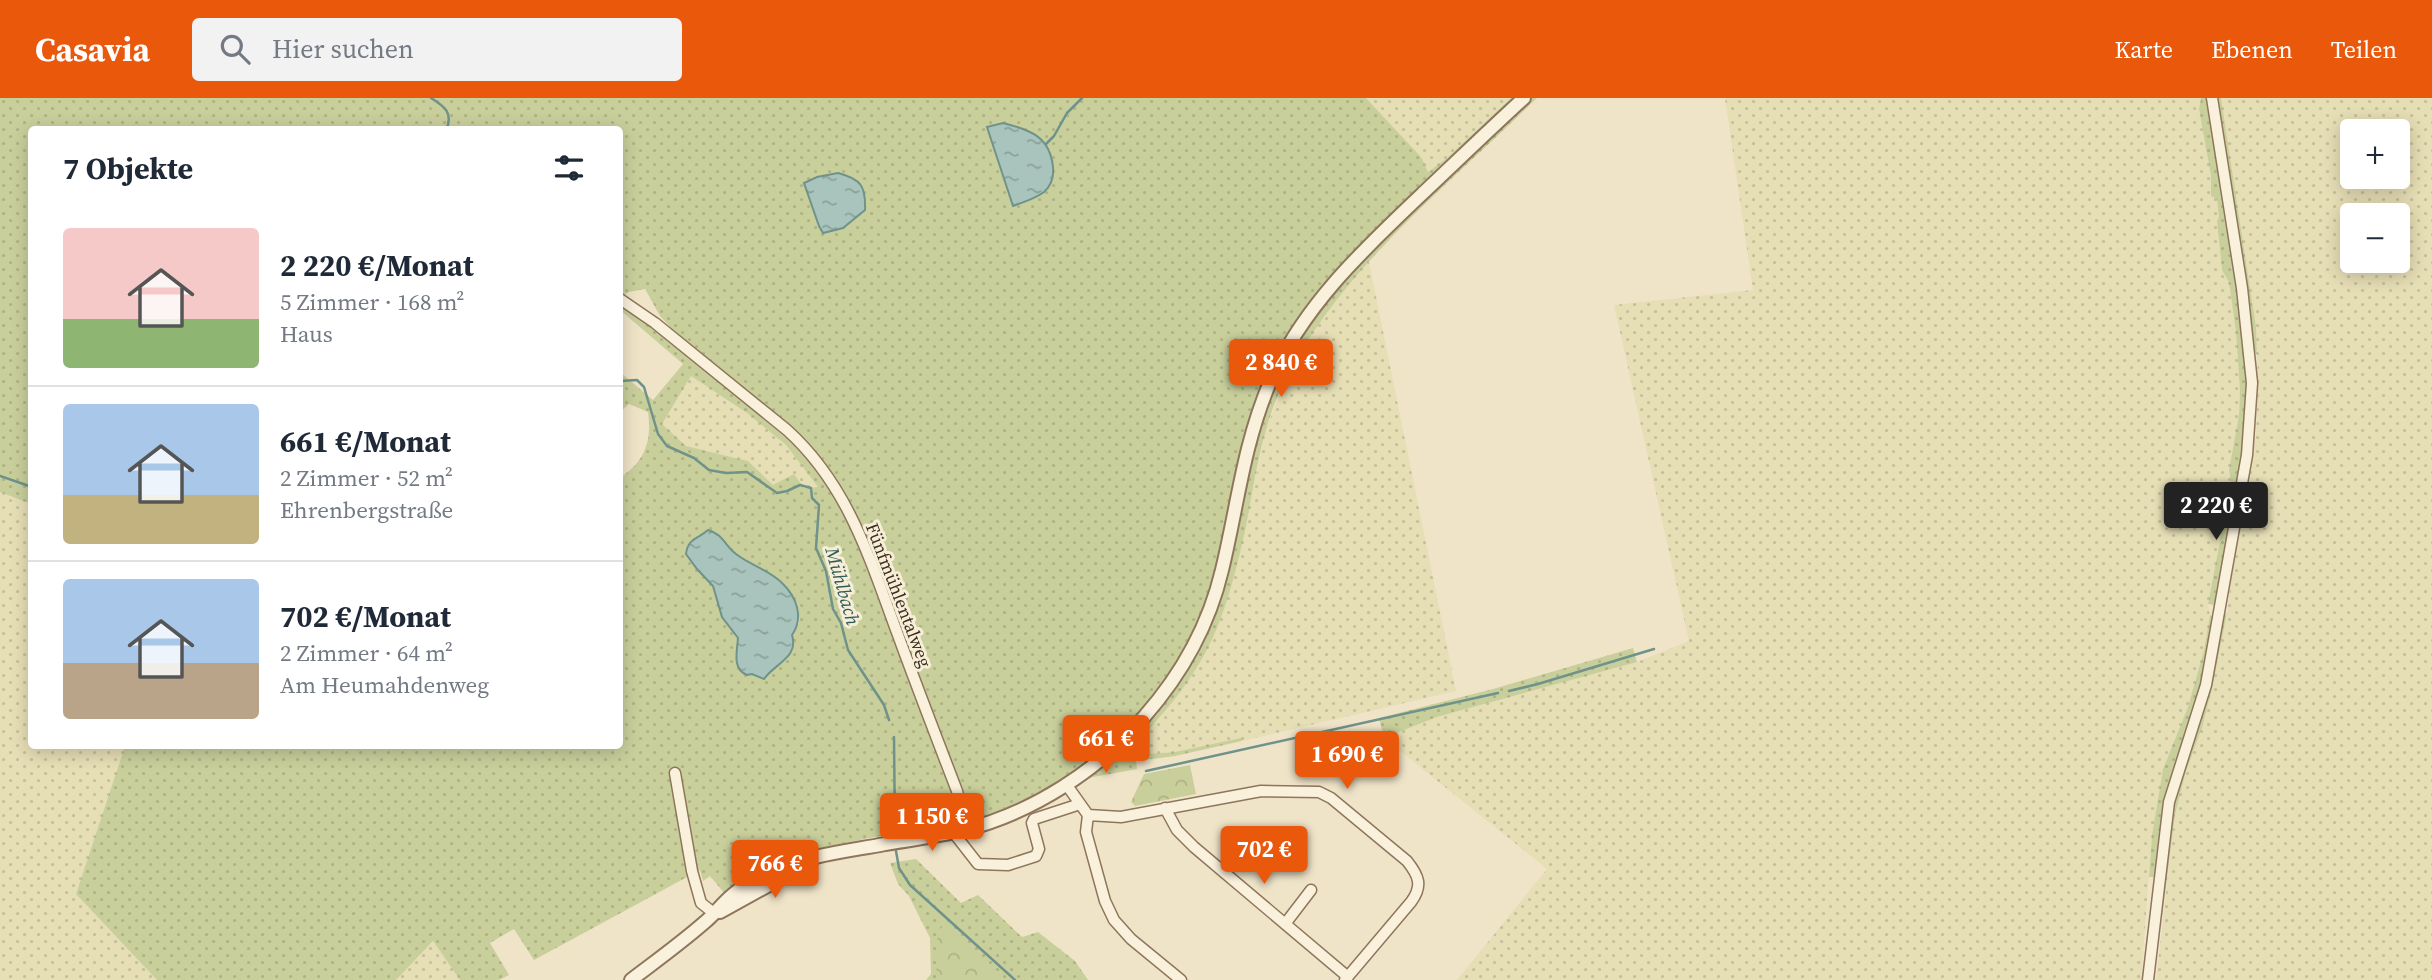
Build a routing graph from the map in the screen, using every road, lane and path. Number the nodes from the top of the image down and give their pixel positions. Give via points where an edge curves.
1 (1524, 98) edge
2 (2213, 98) edge
3 (623, 301) edge
4 (675, 773) dead end
5 (1066, 785) junction
6 (1080, 804) junction
7 (1165, 808) junction
8 (1088, 815) junction
9 (960, 831) junction
10 (1311, 890) dead end
11 (715, 914) junction
12 (1285, 924) junction
13 (1346, 979) edge
14 (631, 980) edge
15 (1181, 980) edge
16 (2148, 980) edge

1 - 5 street via 1344,270 1300,326 1253,425 1222,572 1189,656 1144,718
2 - 16 street via 2252,383 2247,455 2206,685 2169,802
3 - 9 street, Fünfmühlentalweg via 777,422 824,470 858,526 957,791
4 - 11 street via 701,903
5 - 6 street
5 - 9 street via 1001,818
6 - 8 street
6 - 9 street via 1034,819 1036,856 1008,865 978,864
7 - 8 street via 1121,817
7 - 12 street via 1194,848
7 - 13 street via 1261,791 1319,792 1407,861 1420,884 1417,894
8 - 15 street via 1086,832 1114,920
9 - 11 street via 803,860 738,890
10 - 12 street
11 - 14 street
12 - 13 street

